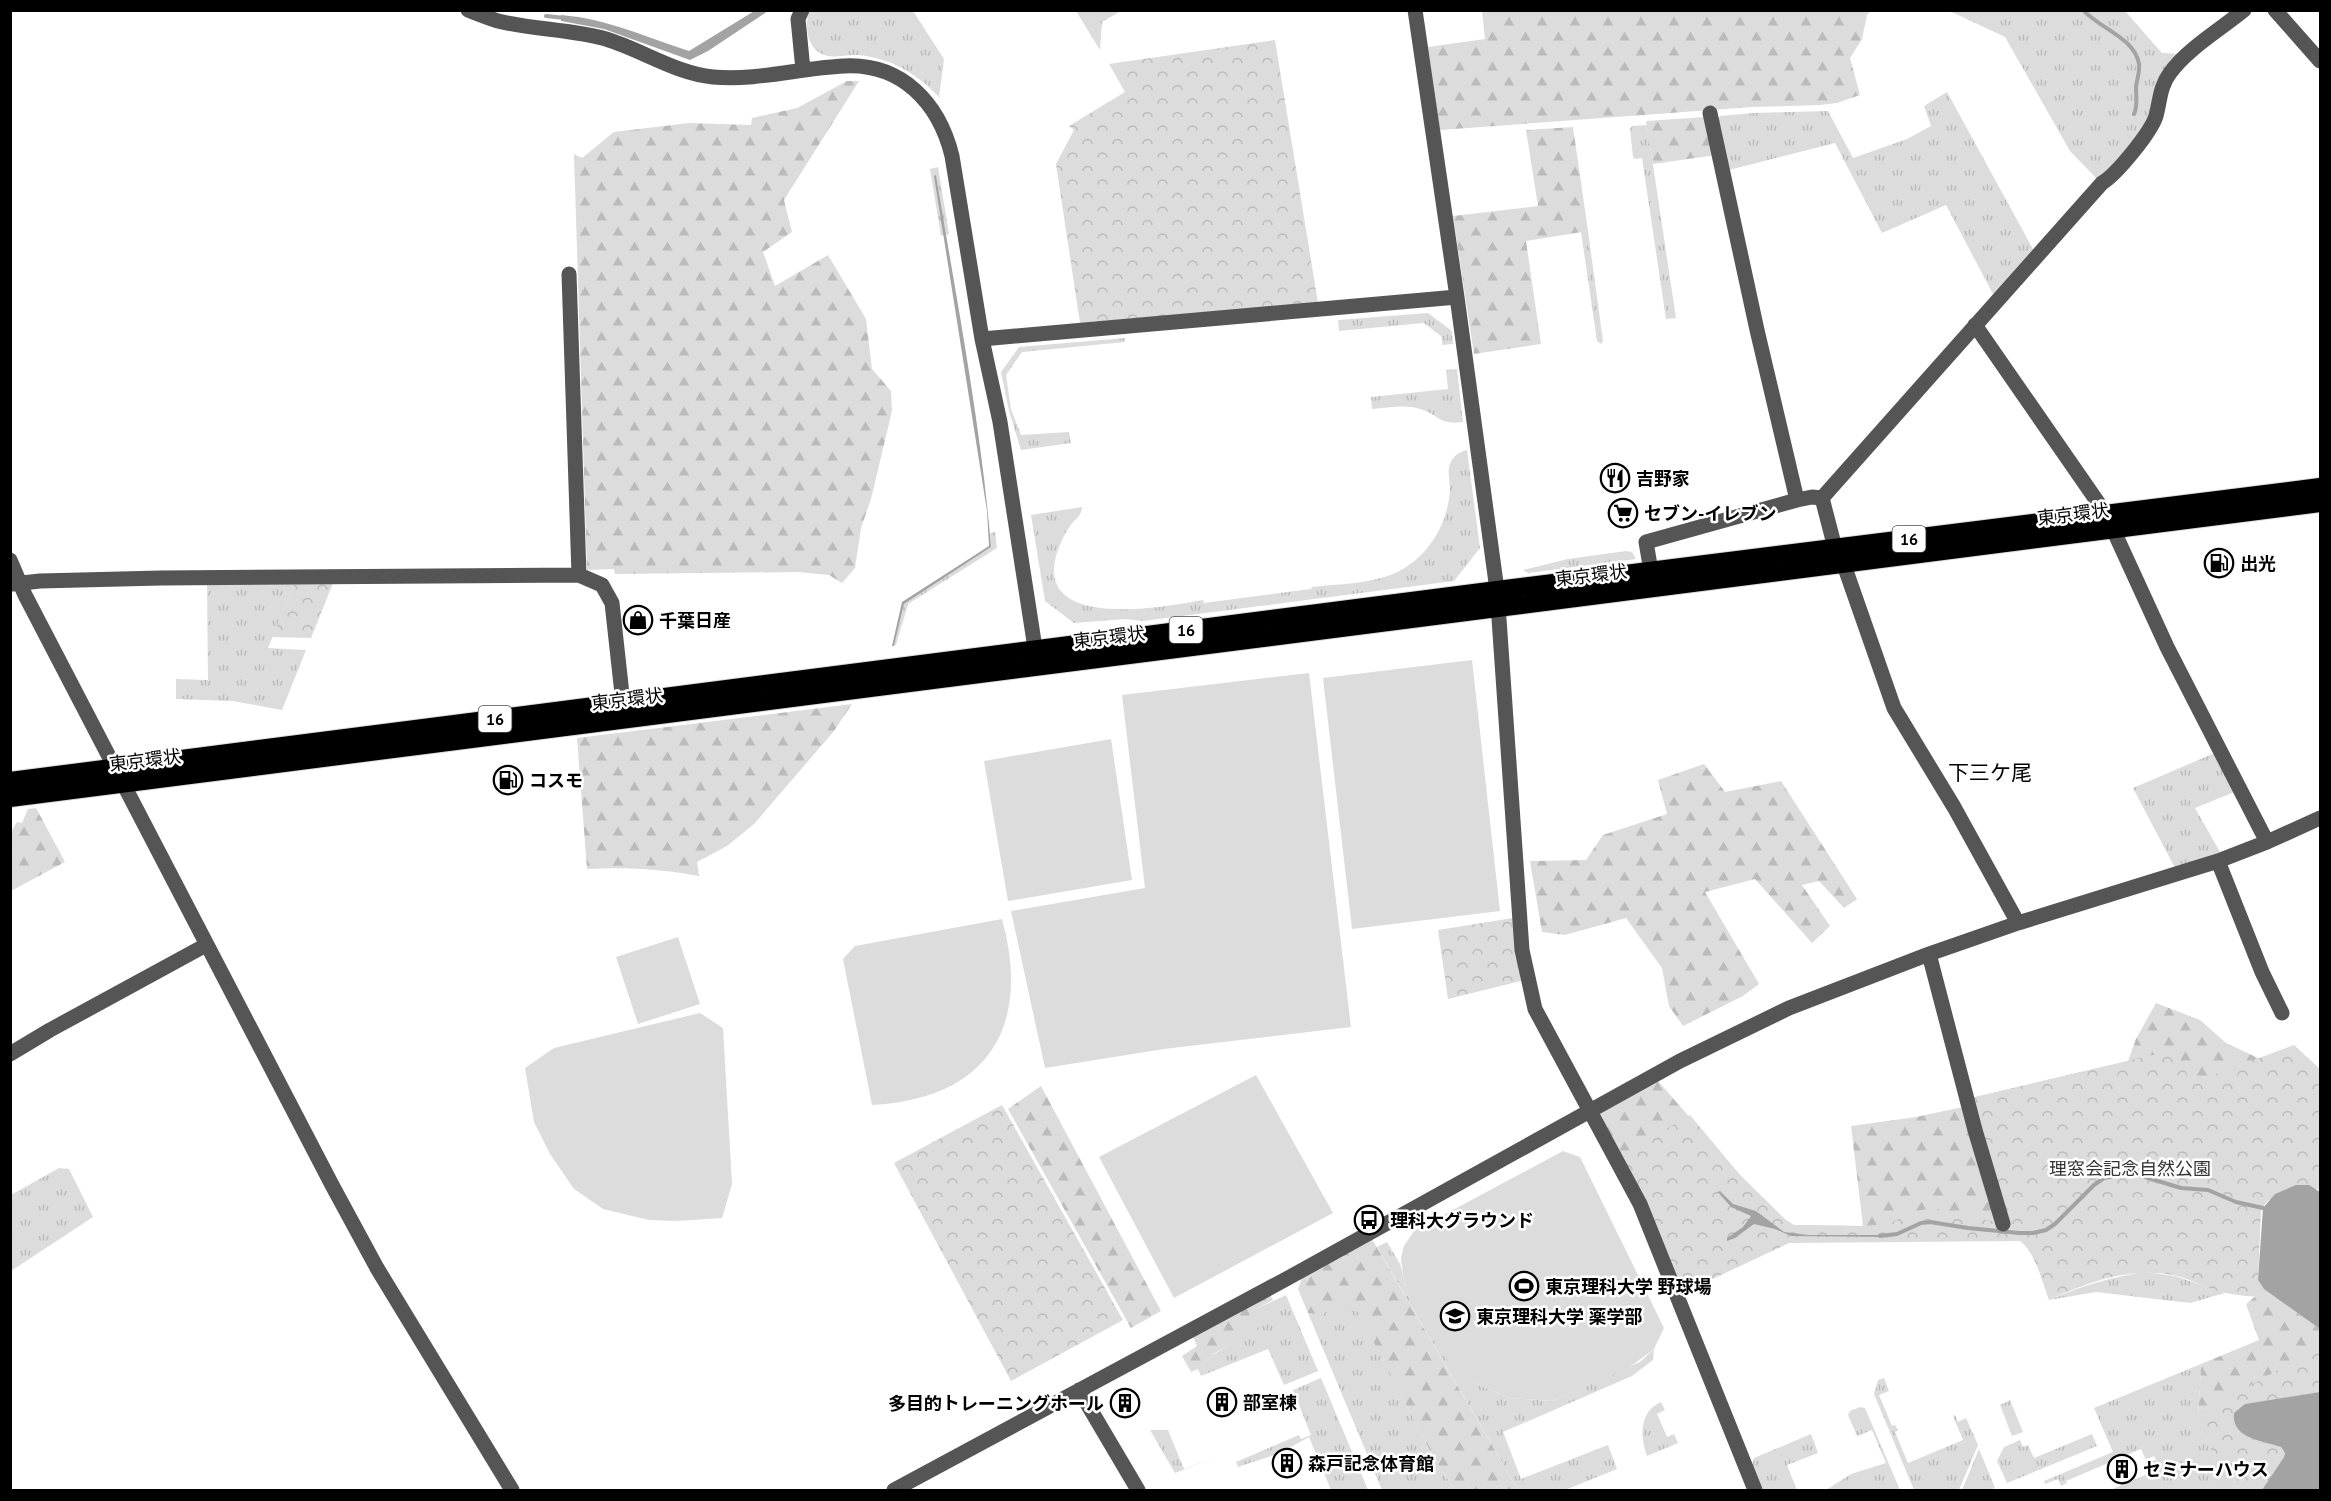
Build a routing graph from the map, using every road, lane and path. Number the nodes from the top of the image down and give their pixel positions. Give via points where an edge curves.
1 (468, 10) edge
2 (802, 10) edge
3 (1415, 10) edge
4 (2244, 10) edge
5 (2275, 10) edge
6 (2320, 62) edge
7 (803, 70) junction
8 (1710, 113) dead end
9 (569, 274) dead end
10 (1457, 297) junction
11 (1975, 326) junction
12 (982, 339) junction
13 (2320, 487) edge
14 (1822, 498) junction
15 (1797, 500) junction
16 (2320, 503) edge
17 (2110, 522) junction
18 (1835, 548) junction
19 (10, 561) edge
20 (1844, 565) junction
21 (1651, 571) junction
22 (579, 575) junction
23 (16, 584) edge
24 (1498, 598) junction
25 (1036, 658) junction
26 (623, 703) junction
27 (114, 768) junction
28 (10, 781) edge
29 (123, 784) junction
30 (10, 798) edge
31 (2320, 818) edge
32 (2267, 842) junction
33 (2218, 861) junction
34 (2018, 923) junction
35 (206, 945) junction
36 (1929, 954) junction
37 (2282, 1013) dead end
38 (10, 1054) edge
39 (1588, 1111) junction
40 (2003, 1224) dead end
41 (1079, 1390) junction
42 (512, 1491) edge
43 (894, 1491) edge
44 (1138, 1491) edge
45 (1755, 1491) edge

1 - 7 street via 499,21 607,39 676,68 713,77 750,78
2 - 7 street via 798,19
3 - 10 street
4 - 11 street via 2170,72 2163,83 2155,118 2113,176 2102,183
5 - 6 street
7 - 12 street via 874,68 904,81 923,96 934,112 952,156
8 - 15 street
9 - 22 street
10 - 12 street
10 - 24 street
11 - 14 street
11 - 17 street
12 - 25 street via 1000,422
13 - 17 highway, 東京環状 / 16
14 - 15 street
14 - 18 street
15 - 21 street via 1646,542
16 - 17 highway, 東京環状 / 16
17 - 18 highway, 東京環状 / 16
17 - 20 highway, 東京環状 / 16
17 - 32 street via 2167,647
18 - 20 street
18 - 21 highway, 東京環状 / 16
19 - 23 street
20 - 24 highway, 東京環状 / 16
20 - 34 street via 1894,708
21 - 24 highway, 東京環状 / 16
22 - 23 street via 40,580
22 - 26 street via 602,585 612,603
23 - 27 street
24 - 25 highway, 東京環状 / 16
24 - 39 street via 1522,950 1535,1009
25 - 26 highway, 東京環状 / 16
25 - 29 highway, 東京環状 / 16
26 - 27 highway, 東京環状 / 16
27 - 28 highway, 東京環状 / 16
27 - 29 street
29 - 30 highway, 東京環状 / 16
29 - 35 street
31 - 32 street
32 - 33 street
33 - 34 street
33 - 37 street
34 - 36 street
35 - 38 street
35 - 42 street via 377,1268
36 - 39 street via 1789,1008 1680,1060
36 - 40 street
39 - 41 street
39 - 45 street via 1640,1204
41 - 43 street
41 - 44 street

